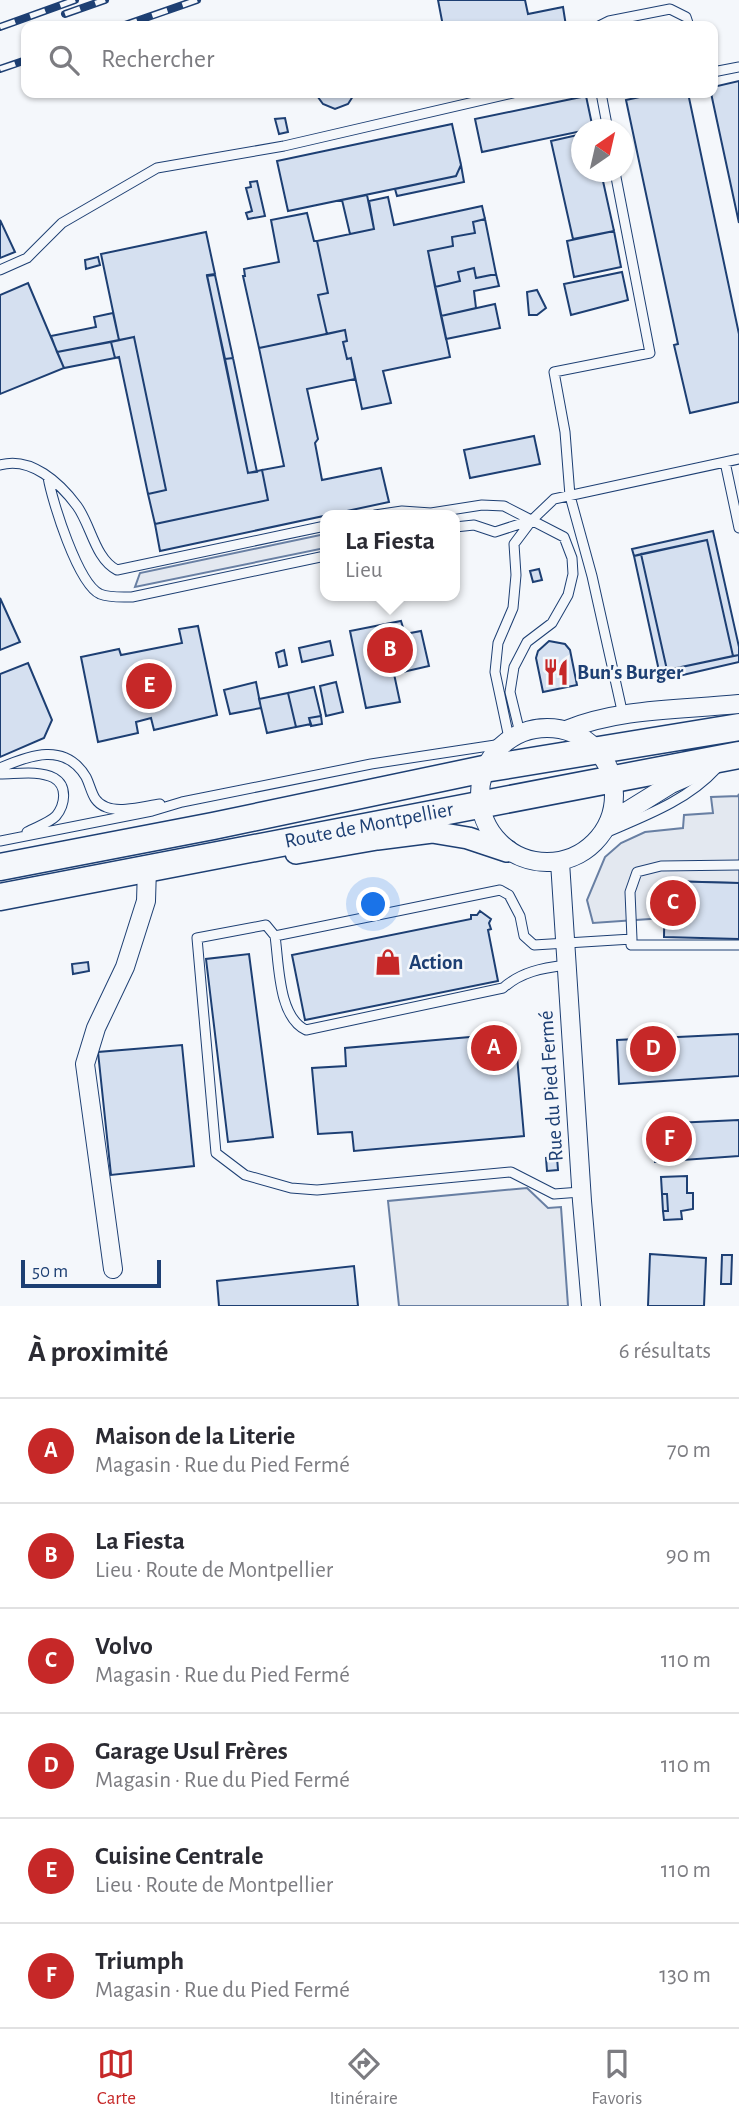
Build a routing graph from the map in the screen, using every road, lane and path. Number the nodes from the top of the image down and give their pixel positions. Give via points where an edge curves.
1 (608, 21) edge
2 (688, 21) edge
3 (739, 67) edge
4 (718, 71) edge
5 (491, 98) edge
6 (602, 98) edge
7 (605, 119) edge
8 (617, 182) edge
9 (0, 270) edge
10 (739, 459) edge
11 (725, 462) junction
12 (0, 465) edge
13 (48, 475) junction
14 (570, 496) junction
15 (452, 510) edge
16 (532, 520) junction
17 (460, 526) edge
18 (320, 527) edge
19 (739, 528) edge
20 (320, 557) edge
21 (739, 704) edge
22 (623, 715) junction
23 (739, 727) edge
24 (566, 730) junction
25 (511, 738) junction
26 (597, 750) junction
27 (733, 757) edge
28 (0, 768) edge
29 (484, 769) junction
30 (0, 774) edge
31 (613, 778) junction
32 (183, 802) junction
33 (480, 803) junction
34 (606, 828) junction
35 (16, 837) junction
36 (0, 841) edge
37 (508, 851) junction
38 (208, 856) junction
39 (560, 862) junction
40 (739, 865) edge
41 (0, 867) edge
42 (147, 868) junction
43 (0, 897) edge
44 (275, 936) junction
45 (632, 939) junction
46 (565, 943) junction
47 (739, 945) edge
48 (566, 965) junction
49 (581, 1192) junction
50 (113, 1269) dead end
51 (591, 1306) edge

1 - 2 lane via 670,9
3 - 4 lane
5 - 9 lane via 284,146 157,168 62,223 27,258
6 - 7 lane
8 - 14 lane via 650,354 554,372
10 - 11 lane
11 - 14 lane
11 - 19 lane
12 - 13 lane via 29,466
13 - 18 lane via 78,507 105,561 117,570
13 - 20 lane via 75,558 85,581 99,593 132,597
14 - 16 lane via 554,499
14 - 22 lane
15 - 16 lane via 504,506
16 - 17 lane via 495,532 474,525
16 - 25 lane via 514,544 513,608 499,643 495,672
16 - 25 lane via 564,537 573,574 568,595 552,623 527,642 514,667
21 - 22 street
22 - 24 street via 590,720
23 - 26 main road, Route de Montpellier
24 - 25 street via 542,728
24 - 26 street
25 - 29 street
25 - 32 lane
26 - 29 main road, Route de Montpellier
26 - 31 street
27 - 31 main road, Route de Montpellier
27 - 34 street via 671,784
28 - 32 lane via 53,752 73,761 86,777 93,797 106,807
29 - 33 street
29 - 41 main road, Route de Montpellier
30 - 35 lane via 53,778 65,795 55,818
31 - 33 main road, Route de Montpellier
31 - 34 street via 614,809
32 - 35 lane
33 - 37 street via 489,831
33 - 38 main road, Route de Montpellier
34 - 39 street via 584,852
35 - 36 lane
37 - 38 street via 432,832 242,863
37 - 39 street via 532,862
38 - 42 main road, Route de Montpellier
39 - 46 street, Rue du Pied Fermé
40 - 45 lane via 661,866 638,872 631,892
42 - 43 main road, Route de Montpellier
42 - 50 street via 146,901 85,1065
44 - 46 lane via 500,890 509,895 524,936 534,945
44 - 48 lane via 285,1004 294,1022 306,1030 503,988 515,977
44 - 49 lane via 266,925 197,937 216,1153 245,1175 291,1188 317,1190 511,1172 554,1194
45 - 46 lane
45 - 47 lane via 631,945
46 - 48 street, Rue du Pied Fermé
48 - 49 street, Rue du Pied Fermé
49 - 51 street, Rue du Pied Fermé

